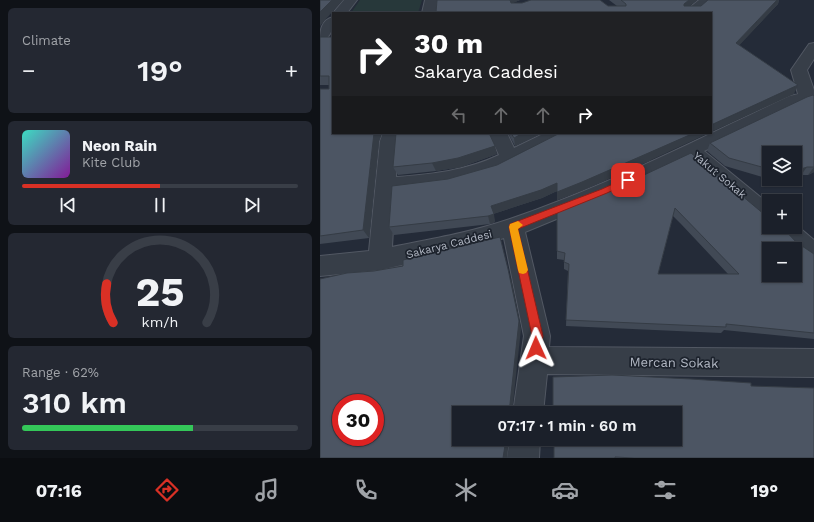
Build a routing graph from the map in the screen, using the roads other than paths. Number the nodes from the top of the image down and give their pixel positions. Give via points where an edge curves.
1 (351, 0) edge
2 (431, 0) edge
3 (707, 0) edge
4 (341, 12) edge
5 (429, 12) edge
6 (691, 12) edge
7 (332, 22) edge
8 (320, 37) edge
9 (814, 47) edge
10 (808, 101) edge
11 (392, 134) edge
12 (498, 134) edge
13 (558, 134) edge
14 (690, 150) junction
15 (510, 158) junction
16 (386, 186) junction
17 (762, 210) edge
18 (513, 227) junction
19 (791, 234) edge
20 (814, 253) edge
21 (380, 260) junction
22 (320, 266) edge
23 (534, 360) junction
24 (814, 364) edge
25 (529, 406) edge
26 (524, 446) edge
27 (523, 458) edge

1 - 4 street
2 - 5 street
3 - 6 street
7 - 8 street
9 - 10 street via 799,70
10 - 14 street, Sakarya Caddesi
11 - 16 street
12 - 15 street
13 - 15 street
14 - 17 street, Yakut Sokak
14 - 18 street, Sakarya Caddesi via 604,191
15 - 16 street via 491,167 451,179
16 - 21 street
18 - 21 street, Sakarya Caddesi via 454,244
18 - 23 street via 537,336
19 - 20 street
21 - 22 street, Sakarya Caddesi
23 - 24 street, Mercan Sokak
23 - 25 street
26 - 27 street

